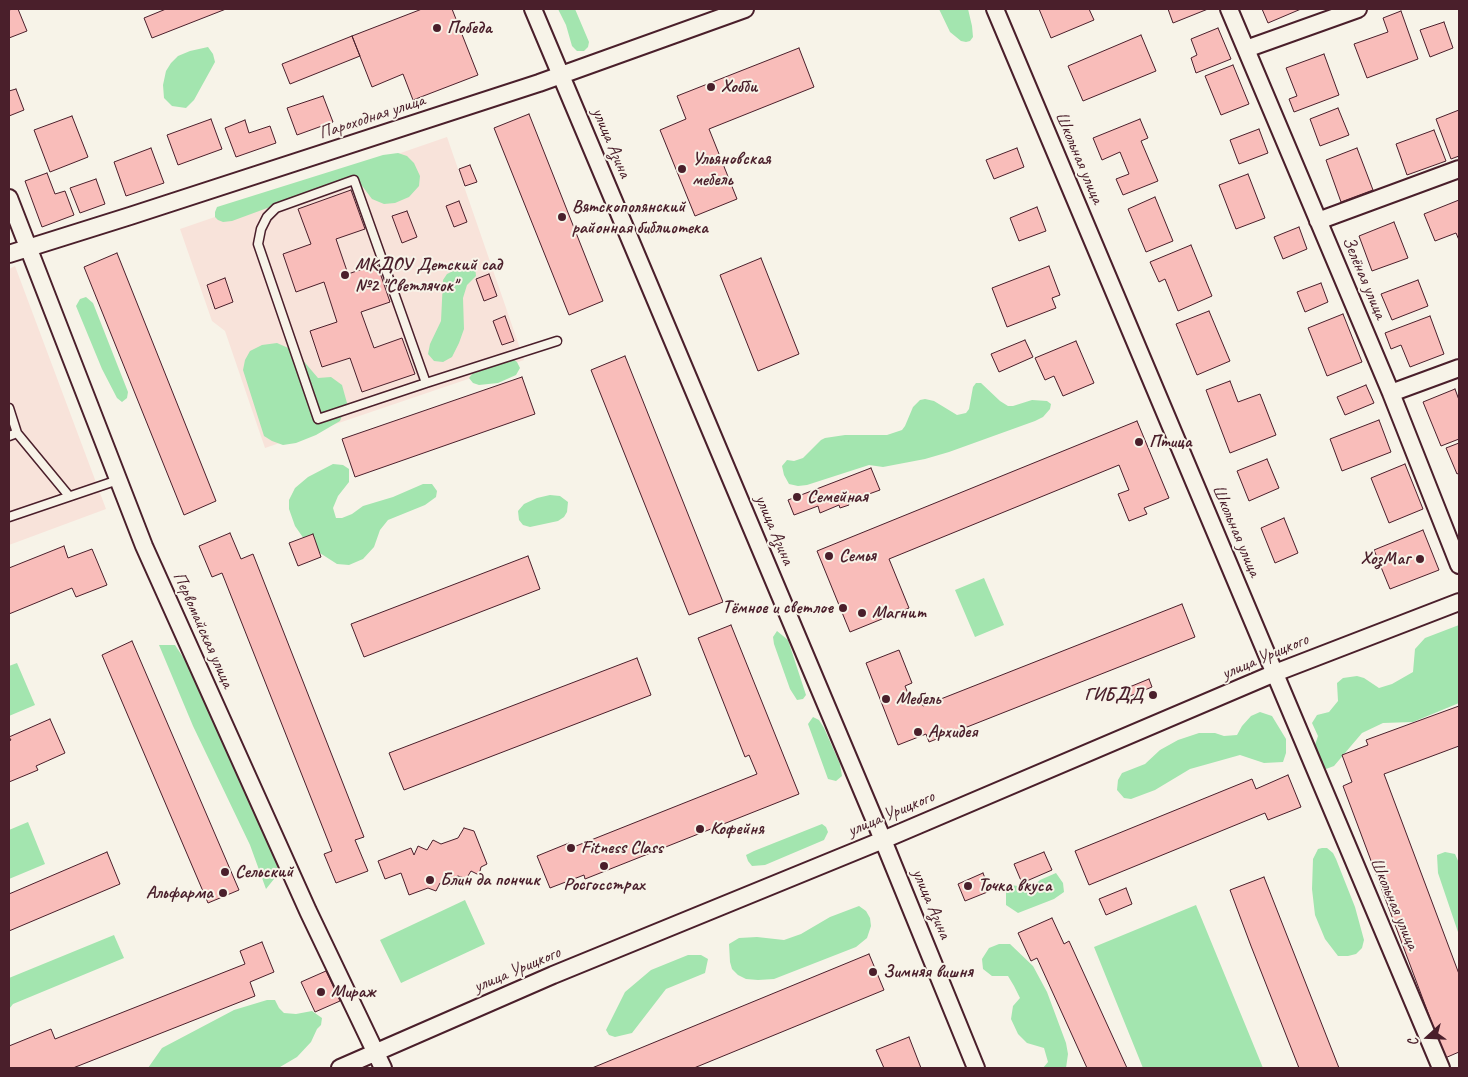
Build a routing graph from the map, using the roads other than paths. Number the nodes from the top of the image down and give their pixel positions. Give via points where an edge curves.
1 (533, 9) edge
2 (745, 9) edge
3 (995, 9) edge
4 (1229, 9) edge
5 (1358, 9) edge
6 (1246, 49) junction
7 (560, 75) junction
8 (1459, 169) edge
9 (9, 198) edge
10 (1318, 221) junction
11 (27, 247) junction
12 (9, 254) edge
13 (557, 340) dead end
14 (1459, 368) edge
15 (426, 383) junction
16 (1391, 393) junction
17 (9, 408) edge
18 (17, 433) junction
19 (9, 436) edge
20 (118, 480) junction
21 (69, 496) junction
22 (9, 517) edge
23 (1459, 565) edge
24 (1459, 602) edge
25 (1275, 673) junction
26 (883, 840) junction
27 (376, 1053) junction
28 (340, 1068) edge
29 (383, 1068) edge
30 (976, 1068) edge
31 (1441, 1068) edge

1 - 7 street, улица Азина
2 - 7 street, Пароходная улица
3 - 25 street, Школьная улица
4 - 6 street, Зелёная улица
5 - 6 street
6 - 10 street, Зелёная улица
7 - 11 street, Пароходная улица
7 - 26 street, улица Азина
8 - 10 street
9 - 11 street, Первомайская улица
10 - 16 street, Зелёная улица
11 - 12 street, Пароходная улица
11 - 20 street, Первомайская улица
13 - 15 lane
14 - 16 street
15 - 15 lane via 354,180 276,208 267,217 258,244 318,419
16 - 23 street, Зелёная улица
17 - 18 lane
18 - 19 lane
18 - 21 lane
20 - 21 lane
20 - 27 street, Первомайская улица via 232,744
21 - 22 lane
24 - 25 street, улица Урицкого
25 - 26 street, улица Урицкого
25 - 31 street, Школьная улица
26 - 27 street, улица Урицкого via 553,975
26 - 30 street, улица Азина
27 - 28 street, улица Урицкого
27 - 29 street, Первомайская улица

